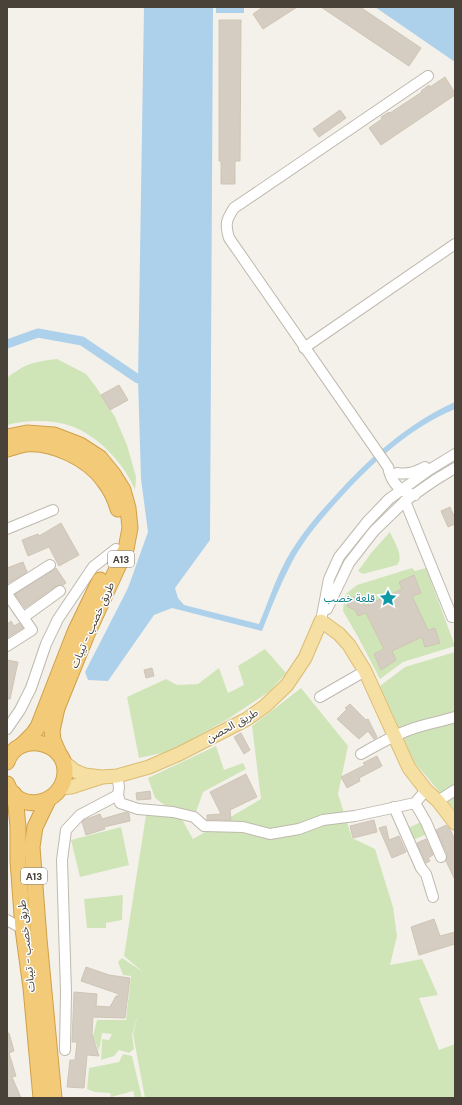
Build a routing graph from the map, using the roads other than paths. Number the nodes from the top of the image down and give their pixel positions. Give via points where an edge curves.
1 (428, 76) dead end
2 (455, 244) edge
3 (304, 348) junction
4 (7, 437) edge
5 (7, 449) edge
6 (454, 454) edge
7 (455, 468) edge
8 (390, 469) junction
9 (404, 493) junction
10 (53, 510) dead end
11 (7, 529) edge
12 (116, 549) junction
13 (339, 557) junction
14 (50, 565) dead end
15 (60, 591) dead end
16 (7, 593) edge
17 (452, 616) dead end
18 (24, 617) junction
19 (321, 621) junction
20 (7, 646) edge
21 (365, 671) junction
22 (320, 697) dead end
23 (20, 710) junction
24 (7, 716) edge
25 (455, 716) edge
26 (7, 729) edge
27 (394, 736) junction
28 (22, 745) junction
29 (361, 754) dead end
30 (61, 758) junction
31 (7, 762) edge
32 (117, 776) junction
33 (102, 777) junction
34 (61, 788) junction
35 (10, 789) edge
36 (426, 790) junction
37 (455, 790) edge
38 (118, 795) junction
39 (48, 800) junction
40 (438, 801) junction
41 (415, 803) junction
42 (394, 808) junction
43 (455, 823) edge
44 (441, 856) dead end
45 (433, 897) dead end
46 (7, 920) edge
47 (23, 929) junction
48 (65, 1050) dead end
49 (41, 1098) edge
50 (54, 1098) edge

1 - 3 street via 234,208 228,217 226,228 229,238
2 - 3 street
3 - 8 street
4 - 30 highway, طريق خصب - تيبات / A13 via 27,433 54,435 80,445 100,458 113,474 123,490 128,508 130,528 126,549 57,708 52,731
5 - 12 highway, طريق خصب - تيبات / A13 via 25,444 49,445 72,454 90,467 103,479 113,495 119,512 121,530
6 - 8 street via 445,455 413,473 405,474
6 - 9 street, طريق الحصن
7 - 9 street, طريق الحصن via 415,495
8 - 9 street via 403,482
8 - 13 street via 383,499 366,518
9 - 13 street, طريق الحصن via 389,499
9 - 17 street
9 - 19 street, طريق الحصن via 397,508 374,531 349,563
10 - 11 street
12 - 23 street via 93,567 58,620
12 - 28 highway, طريق خصب - تيبات / A13 via 75,632 38,727
13 - 19 street, طريق الحصن via 328,579
14 - 16 street
15 - 18 street
16 - 18 street
18 - 20 street via 32,630
19 - 21 main road via 349,645
19 - 32 main road, طريق الحصن via 298,670 287,685 265,706 247,719 179,754 149,767
21 - 22 street
21 - 27 main road
23 - 24 street
23 - 26 street
25 - 27 street
27 - 29 street
27 - 36 main road via 408,768
28 - 30 highway via 42,743 52,747
28 - 31 highway, A13 via 14,751
30 - 33 main road, طريق الحصن via 75,771
30 - 34 highway, A13 via 65,775
32 - 33 main road, طريق الحصن
32 - 38 street
33 - 34 main road, طريق الحصن
34 - 39 highway, A13
35 - 39 highway, A13 via 21,800 30,803
35 - 47 highway, طريق خصب - تيبات / A13 via 16,806 18,827
36 - 40 main road
36 - 41 street
37 - 40 street
38 - 42 street via 120,803 138,809 194,817 204,826 243,827 270,834 299,829 323,820
38 - 48 street via 80,815 66,830 62,860
39 - 50 highway, طريق خصب - تيبات / A13 via 35,827 32,847
40 - 43 main road
41 - 42 street
41 - 44 street
42 - 45 street via 426,874
46 - 47 street
47 - 49 highway, طريق خصب - تيبات / A13

